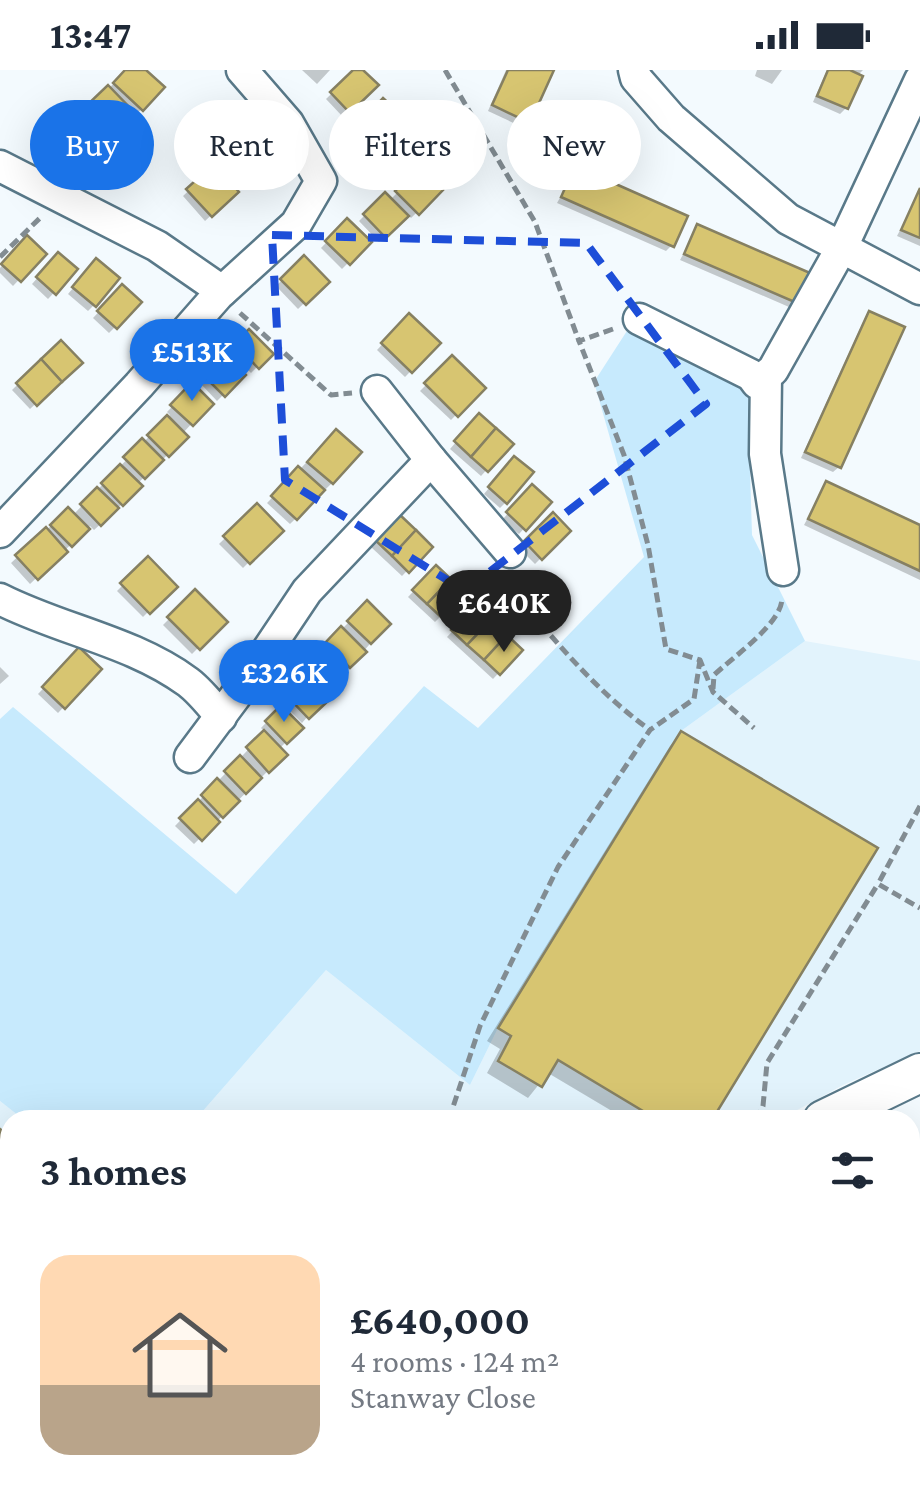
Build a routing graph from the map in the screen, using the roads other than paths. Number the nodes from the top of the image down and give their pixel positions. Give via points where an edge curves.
1 (242, 70) edge
2 (634, 70) edge
3 (920, 80) edge
4 (0, 166) edge
5 (842, 248) junction
6 (920, 289) edge
7 (220, 293) junction
8 (640, 319) road end
9 (766, 376) junction
10 (378, 391) road end
11 (431, 460) junction
12 (0, 532) edge
13 (510, 552) road end
14 (783, 570) road end
15 (0, 599) edge
16 (221, 716) junction
17 (190, 756) dead end
18 (920, 1073) edge
19 (844, 1110) edge
20 (132, 1502) edge
21 (145, 1502) edge

1 - 7 street via 288,123 321,181 296,224
2 - 5 street via 671,118 788,219
3 - 5 street
4 - 7 street via 157,246
5 - 6 street
5 - 9 street
7 - 12 street
8 - 9 street via 757,383
9 - 14 street via 764,454
10 - 11 street
11 - 13 street
11 - 16 street via 307,591
15 - 16 street via 112,641 190,682
16 - 17 street
18 - 19 street
20 - 21 main road

